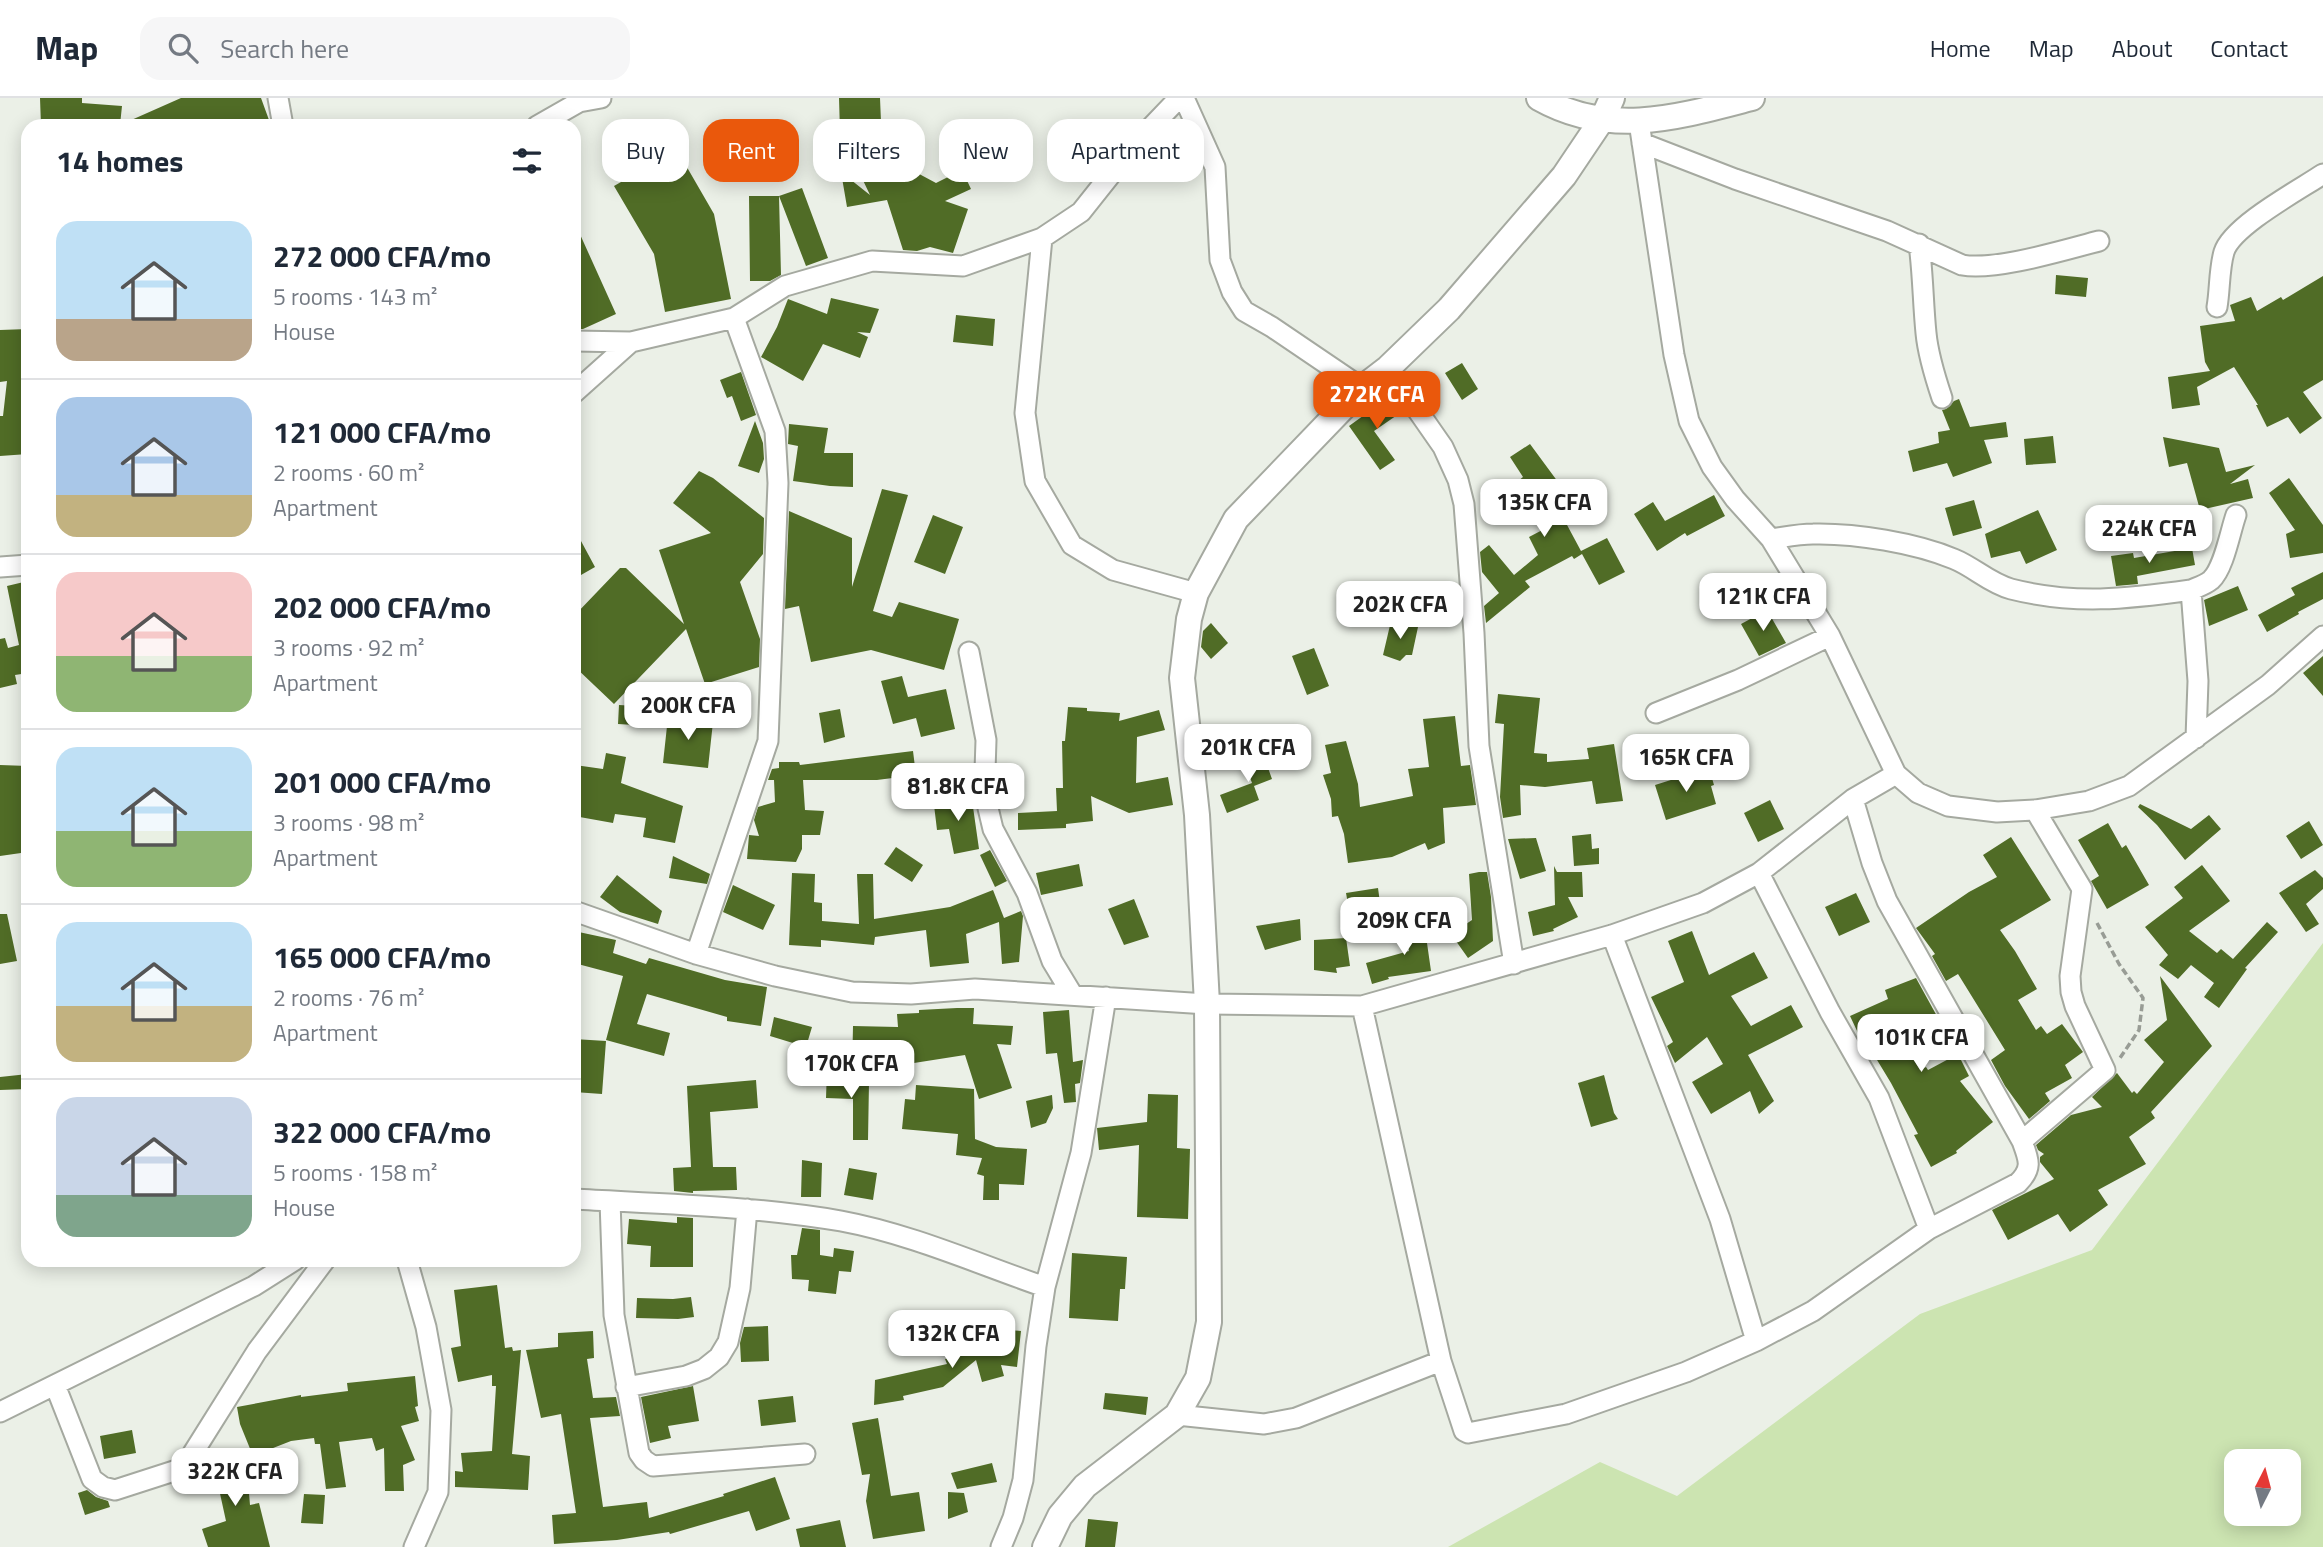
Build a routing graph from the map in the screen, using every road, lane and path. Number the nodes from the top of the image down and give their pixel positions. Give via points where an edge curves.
1 (278, 98) edge
2 (601, 98) edge
3 (1181, 98) edge
4 (1539, 98) edge
5 (1752, 98) edge
6 (1607, 108) edge
7 (282, 119) edge
8 (549, 119) edge
9 (1641, 132) junction
10 (2323, 174) edge
11 (1042, 238) junction
12 (2099, 241) dead end
13 (1919, 244) junction
14 (2217, 307) dead end
15 (734, 318) junction
16 (581, 341) edge
17 (631, 342) junction
18 (1388, 368) junction
19 (581, 387) edge
20 (1362, 388) junction
21 (1942, 398) dead end
22 (2236, 515) dead end
23 (1771, 538) junction
24 (21, 566) edge
25 (0, 567) edge
26 (2191, 590) junction
27 (1196, 593) junction
28 (1830, 636) junction
29 (2323, 636) edge
30 (969, 652) dead end
31 (1656, 713) dead end
32 (2196, 738) junction
33 (1896, 774) junction
34 (1853, 799) junction
35 (2035, 810) junction
36 (1759, 873) junction
37 (2082, 889) junction
38 (581, 913) edge
39 (1612, 935) junction
40 (696, 954) junction
41 (1514, 964) junction
42 (1072, 994) junction
43 (1106, 997) junction
44 (1207, 1004) junction
45 (1362, 1006) junction
46 (2105, 1070) junction
47 (2022, 1141) junction
48 (581, 1199) edge
49 (610, 1201) junction
50 (747, 1209) junction
51 (1929, 1229) junction
52 (284, 1267) edge
53 (320, 1267) edge
54 (409, 1267) edge
55 (1045, 1287) junction
56 (1756, 1341) junction
57 (1441, 1361) junction
58 (55, 1385) junction
59 (626, 1387) junction
60 (0, 1412) edge
61 (1177, 1415) junction
62 (805, 1454) dead end
63 (414, 1547) edge
64 (1001, 1547) edge
65 (1045, 1547) edge

1 - 7 street
2 - 8 street via 579,102
3 - 11 street via 1135,144 1081,212
3 - 20 street via 1215,167 1220,260 1232,292 1244,311
4 - 6 street via 1562,111
5 - 9 street
6 - 9 street
6 - 18 street via 1564,176 1449,309
9 - 13 street via 1735,178
9 - 23 street via 1674,355 1689,421 1712,467
10 - 14 street via 2232,238 2224,252
11 - 15 street via 963,266 872,261 785,286
11 - 27 street via 1026,413 1035,481 1072,545 1113,570
12 - 13 street via 1973,267
13 - 21 street via 1929,354
15 - 17 street
15 - 40 street via 775,431 778,483 768,741
16 - 17 street
17 - 19 street
18 - 20 street
18 - 41 street via 1443,447 1464,504 1479,746
20 - 27 street via 1236,519
22 - 26 street via 2213,579
23 - 26 street via 1813,534 1920,546 2007,588 2080,599 2111,600
23 - 28 street
24 - 25 street
26 - 32 street via 2199,681
27 - 44 street via 1182,678 1197,815
28 - 31 street
28 - 33 street
29 - 32 street via 2268,685
30 - 42 street via 986,740 993,829 1027,894 1052,961
32 - 35 street via 2129,786 2089,801
33 - 34 street
33 - 35 street via 1918,793 1948,806 1997,812
34 - 36 street
34 - 47 street via 1872,863 1900,925
35 - 37 street
36 - 39 street via 1703,903
36 - 51 street via 1879,1098
37 - 46 street via 2071,992
37 - 46 path via 2103,935 2143,998 2140,1030 2124,1054
38 - 40 street
39 - 41 street
39 - 56 street via 1720,1219
40 - 42 street via 852,992 975,989
41 - 45 street
42 - 43 street
43 - 44 street
43 - 55 street via 1081,1153
44 - 45 street
44 - 61 street via 1209,1322 1198,1378
45 - 57 street
46 - 47 street
47 - 51 street via 2029,1160 2027,1174 2018,1183
48 - 49 street
49 - 50 street
49 - 59 street via 614,1315
50 - 55 street via 892,1233
50 - 59 street via 740,1289 728,1342 719,1357 686,1376
51 - 56 street via 1812,1311
52 - 58 street
53 - 58 street via 257,1351 186,1464 177,1470 115,1490 92,1479
54 - 63 street via 441,1410 438,1492
55 - 64 street via 1023,1480
56 - 57 street via 1686,1372 1566,1414 1475,1433 1464,1431
57 - 61 street via 1296,1418 1264,1424
58 - 60 street
59 - 62 street via 639,1453 653,1466
61 - 65 street via 1085,1486 1060,1516

